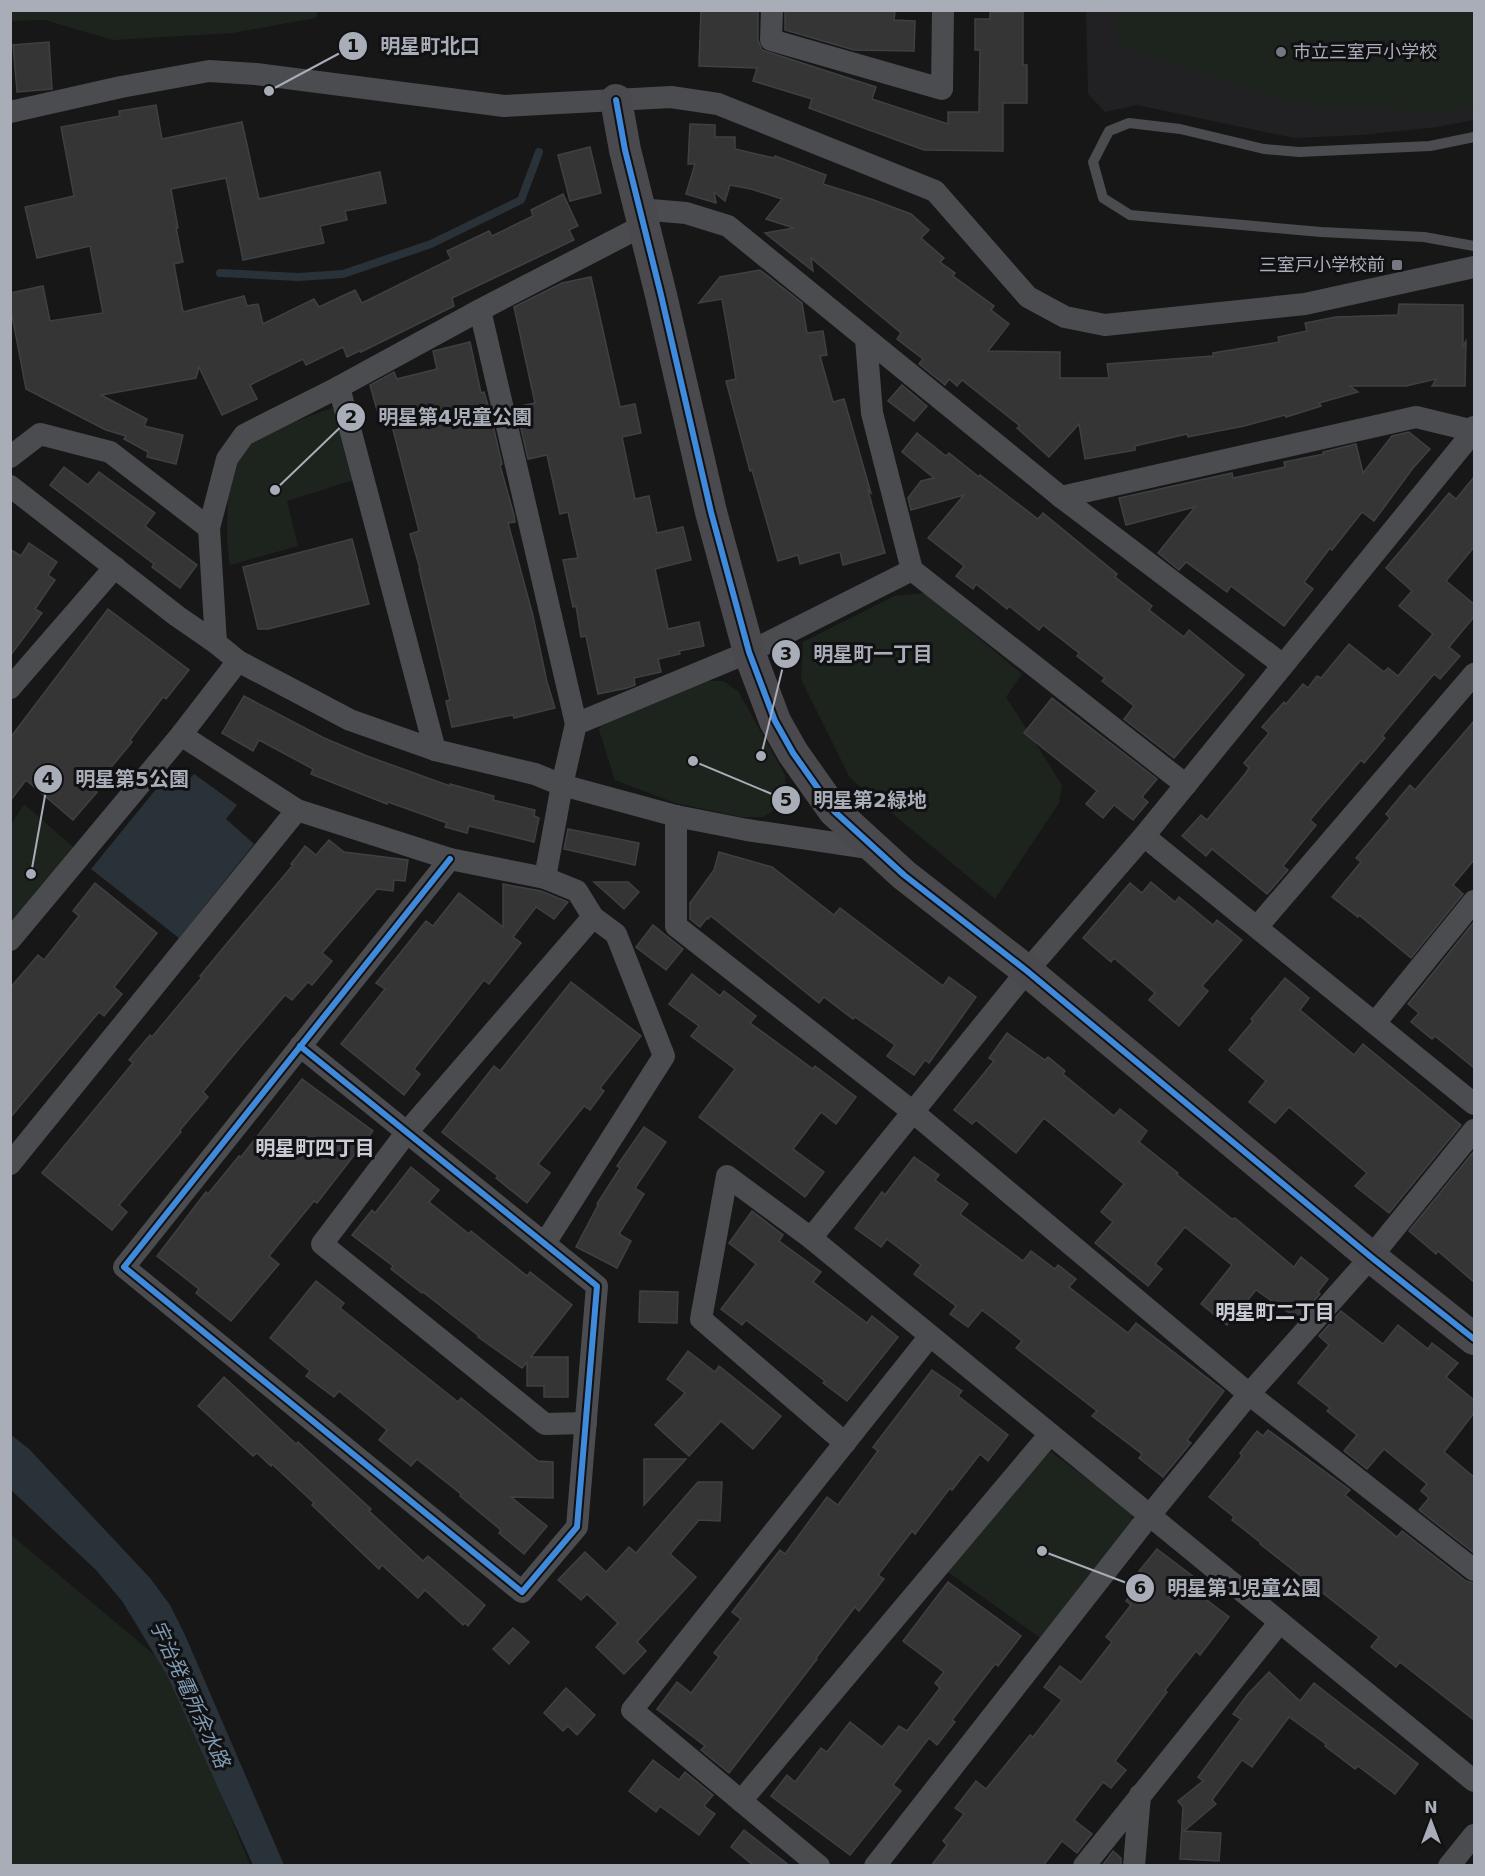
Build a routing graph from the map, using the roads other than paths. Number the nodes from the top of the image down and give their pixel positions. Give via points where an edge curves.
1 (772, 10) edge
2 (943, 10) edge
3 (616, 100) junction
4 (10, 112) edge
5 (1474, 137) edge
6 (641, 217) junction
7 (1474, 246) edge
8 (1474, 267) edge
9 (480, 310) junction
10 (866, 339) junction
11 (339, 387) junction
12 (1474, 430) edge
13 (10, 457) edge
14 (10, 486) edge
15 (1061, 497) junction
16 (209, 528) junction
17 (115, 567) junction
18 (912, 570) junction
19 (216, 643) junction
20 (749, 652) junction
21 (238, 661) junction
22 (1283, 665) junction
23 (1474, 674) edge
24 (10, 688) edge
25 (576, 724) junction
26 (181, 735) junction
27 (435, 750) junction
28 (562, 784) junction
29 (1186, 784) junction
30 (297, 810) junction
31 (676, 816) junction
32 (1144, 836) junction
33 (874, 849) junction
34 (450, 859) junction
35 (545, 878) junction
36 (1474, 901) edge
37 (593, 917) junction
38 (1257, 927) junction
39 (10, 940) edge
40 (1028, 971) junction
41 (1375, 1023) junction
42 (300, 1046) junction
43 (1474, 1104) edge
44 (913, 1112) junction
45 (1474, 1130) edge
46 (407, 1132) junction
47 (10, 1164) edge
48 (811, 1238) junction
49 (545, 1244) junction
50 (1371, 1257) junction
51 (930, 1336) junction
52 (1474, 1339) edge
53 (1249, 1394) junction
54 (586, 1424) junction
55 (1050, 1434) junction
56 (845, 1443) junction
57 (1150, 1515) junction
58 (1474, 1570) edge
59 (1280, 1622) junction
60 (1474, 1781) edge
61 (1140, 1796) junction
62 (741, 1801) junction
63 (1474, 1835) edge
64 (819, 1866) edge
65 (875, 1866) edge
66 (1084, 1866) edge
67 (1134, 1866) edge
68 (1449, 1866) edge

1 - 2 street via 771,40 942,89
3 - 4 street via 504,106 209,71
3 - 6 street
3 - 8 street via 672,97 718,104 935,191 1028,297 1065,317 1105,325 1305,304
5 - 7 lane via 1430,146 1299,152 1129,123 1109,131 1093,162 1103,198 1130,215 1424,237
6 - 9 street
6 - 10 street via 686,213 728,226
6 - 20 street via 711,512
9 - 11 street
9 - 25 street
10 - 15 street
10 - 18 street via 872,413
11 - 16 street via 244,435 227,459
11 - 27 street
12 - 15 street via 1416,417
12 - 22 street
13 - 16 street via 40,434 110,452
14 - 17 street
15 - 22 street
16 - 19 street
17 - 19 street
17 - 24 street
18 - 20 street
18 - 29 street
19 - 21 street
20 - 25 street
20 - 33 street via 775,721 793,753 834,811
21 - 26 street
21 - 27 street via 350,720
22 - 29 street
23 - 38 street
25 - 28 street
26 - 30 street
26 - 39 street
27 - 28 street
28 - 31 street
28 - 35 street
29 - 32 street
30 - 34 street
30 - 47 street
31 - 33 street
31 - 44 street via 676,926
32 - 38 street
32 - 40 street
33 - 40 street
34 - 35 street
34 - 42 street
35 - 37 street via 577,891
36 - 41 street
37 - 46 street
37 - 49 street via 616,934 664,1056
38 - 41 street
40 - 44 street
40 - 50 street
41 - 43 street
42 - 46 street
42 - 54 street via 124,1267 522,1592 577,1527
44 - 48 street
44 - 53 street
45 - 50 street
46 - 49 street
46 - 54 street via 322,1244 545,1424
48 - 51 street
48 - 56 street via 727,1176 701,1319
49 - 54 street via 597,1286
50 - 52 street
50 - 53 street
51 - 55 street
51 - 56 street
53 - 57 street
53 - 58 street
55 - 57 street
55 - 62 street
56 - 62 street via 632,1710
57 - 59 street
57 - 65 street
59 - 60 street
59 - 61 street
61 - 66 street
61 - 67 street
62 - 64 street
63 - 68 street

